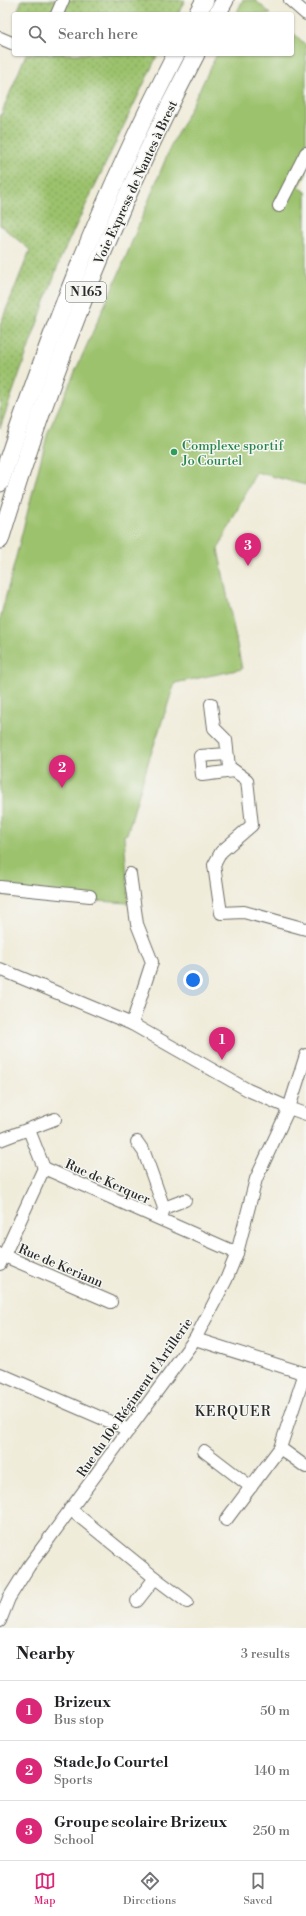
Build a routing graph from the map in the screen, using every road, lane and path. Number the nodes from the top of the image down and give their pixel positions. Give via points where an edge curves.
1 (63, 0) edge
2 (205, 0) edge
3 (225, 0) edge
4 (290, 0) edge
5 (58, 12) edge
6 (198, 12) edge
7 (218, 12) edge
8 (306, 14) edge
9 (0, 38) edge
10 (12, 43) edge
11 (175, 56) edge
12 (195, 56) edge
13 (306, 153) edge
14 (279, 206) dead end
15 (0, 483) edge
16 (0, 540) edge
17 (211, 704) dead end
18 (227, 754) junction
19 (234, 771) junction
20 (130, 874) dead end
21 (0, 887) edge
22 (90, 896) dead end
23 (306, 929) edge
24 (0, 969) edge
25 (132, 1024) junction
26 (306, 1055) edge
27 (289, 1108) junction
28 (306, 1114) edge
29 (56, 1119) dead end
30 (29, 1130) junction
31 (0, 1140) edge
32 (137, 1142) dead end
33 (44, 1168) junction
34 (185, 1200) dead end
35 (163, 1214) junction
36 (237, 1252) junction
37 (1, 1258) edge
38 (111, 1302) dead end
39 (195, 1340) junction
40 (0, 1374) edge
41 (305, 1374) edge
42 (129, 1430) junction
43 (280, 1448) junction
44 (204, 1451) dead end
45 (306, 1467) edge
46 (251, 1487) junction
47 (70, 1509) junction
48 (226, 1520) dead end
49 (155, 1578) junction
50 (137, 1601) dead end
51 (187, 1602) dead end
52 (0, 1621) edge

1 - 5 street
2 - 6 highway
3 - 7 highway
4 - 8 street
9 - 10 street
11 - 15 highway, Voie Express de Nantes à Brest / N 165 via 127,154 75,273
12 - 16 highway, Voie Express de Nantes à Brest / N 165 via 134,178 82,300 44,404
13 - 14 street
17 - 18 street via 214,728 226,740
18 - 19 street via 229,767
18 - 19 street via 200,756 202,775
19 - 23 street via 246,780 252,825 221,852 214,865 221,912 244,912
20 - 25 street via 137,924 152,962
21 - 22 street
24 - 25 street
25 - 27 street via 248,1090
26 - 27 street, Rue du 10e Régiment d'Artillerie
27 - 28 street
27 - 36 street, Rue du 10e Régiment d'Artillerie via 256,1180
29 - 30 street
30 - 31 street
30 - 33 street, Rue de Kerquer
32 - 35 street, Rue de Kerquer via 144,1152
33 - 35 street, Rue de Kerquer
33 - 37 street, Rue de Kerquer
34 - 35 street
35 - 36 street, Rue de Kerquer
36 - 39 street, Rue du 10e Régiment d'Artillerie via 226,1280
37 - 38 street, Rue de Keriann
39 - 41 street
39 - 42 street, Rue du 10e Régiment d'Artillerie
40 - 42 street
41 - 43 street
42 - 47 street, Rue du 10e Régiment d'Artillerie
43 - 45 street
43 - 46 street
44 - 46 street
46 - 48 street
47 - 49 street
47 - 52 street, Rue du 10e Régiment d'Artillerie via 29,1566 9,1598
49 - 50 street
49 - 51 street

